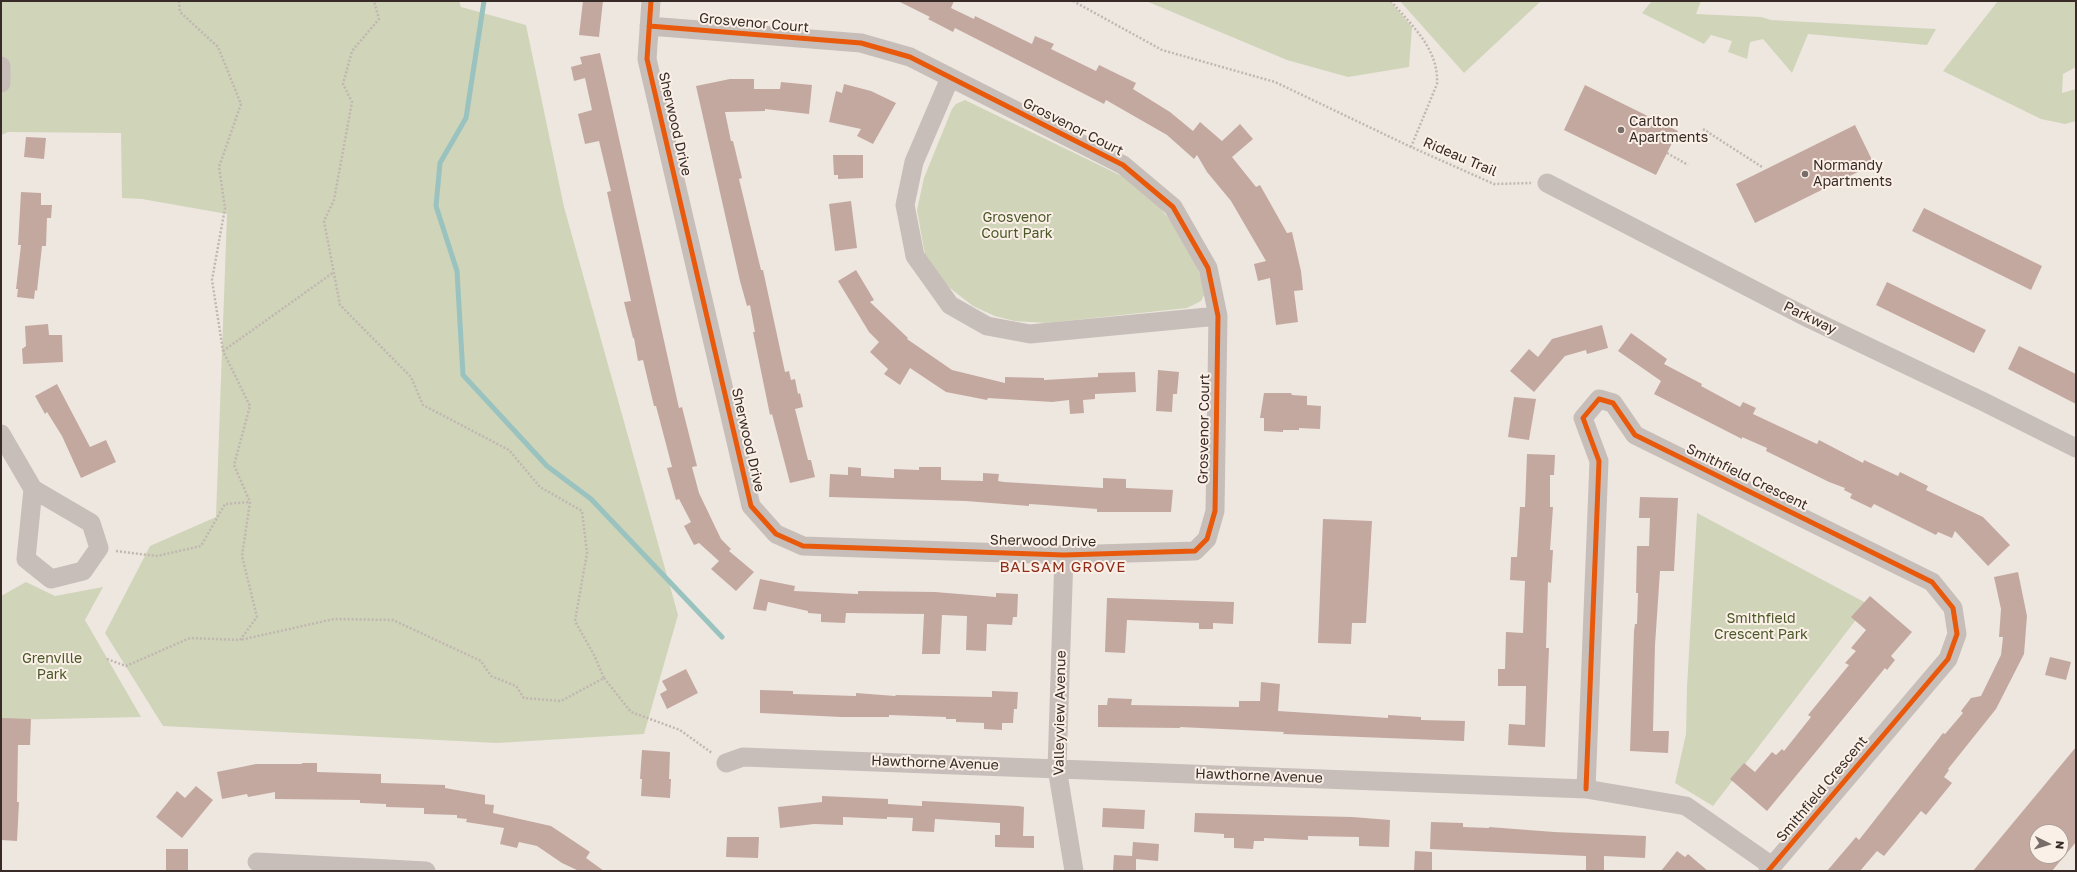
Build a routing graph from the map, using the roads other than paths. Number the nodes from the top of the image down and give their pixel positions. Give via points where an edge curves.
1 (651, 1) edge
2 (650, 26) junction
3 (1, 66) edge
4 (950, 78) junction
5 (1, 83) edge
6 (1547, 182) road end
7 (1218, 316) junction
8 (1, 434) edge
9 (2076, 448) edge
10 (33, 489) junction
11 (1195, 551) joint
12 (1064, 555) junction
13 (726, 763) road end
14 (1057, 768) junction
15 (1586, 789) junction
16 (257, 862) dead end
17 (1770, 869) edge
18 (426, 871) edge
19 (1074, 871) edge

1 - 2 street, Sherwood Drive
2 - 4 street, Grosvenor Court via 861,43 910,57
2 - 12 street, Sherwood Drive via 647,59 750,506 776,534 803,546
3 - 5 street
4 - 7 street, Grosvenor Court via 1123,166 1173,207 1208,268
4 - 7 street via 914,162 905,205 915,256 950,305 987,326 1030,334
6 - 9 street, Parkway via 1808,318
7 - 11 street, Grosvenor Court via 1214,511 1207,539
8 - 10 street
10 - 10 street via 26,558 51,579 83,571 99,548 90,523
11 - 12 street, Sherwood Drive
12 - 14 street, Valleyview Avenue
13 - 14 street, Hawthorne Avenue via 743,757
14 - 15 street, Hawthorne Avenue
14 - 19 street, Valleyview Avenue
15 - 17 street, Hawthorne Avenue via 1686,806
15 - 17 street, Smithfield Crescent via 1599,461 1583,418 1599,399 1613,403 1635,434 1932,582 1953,608 1956,634 1948,659
16 - 18 street

